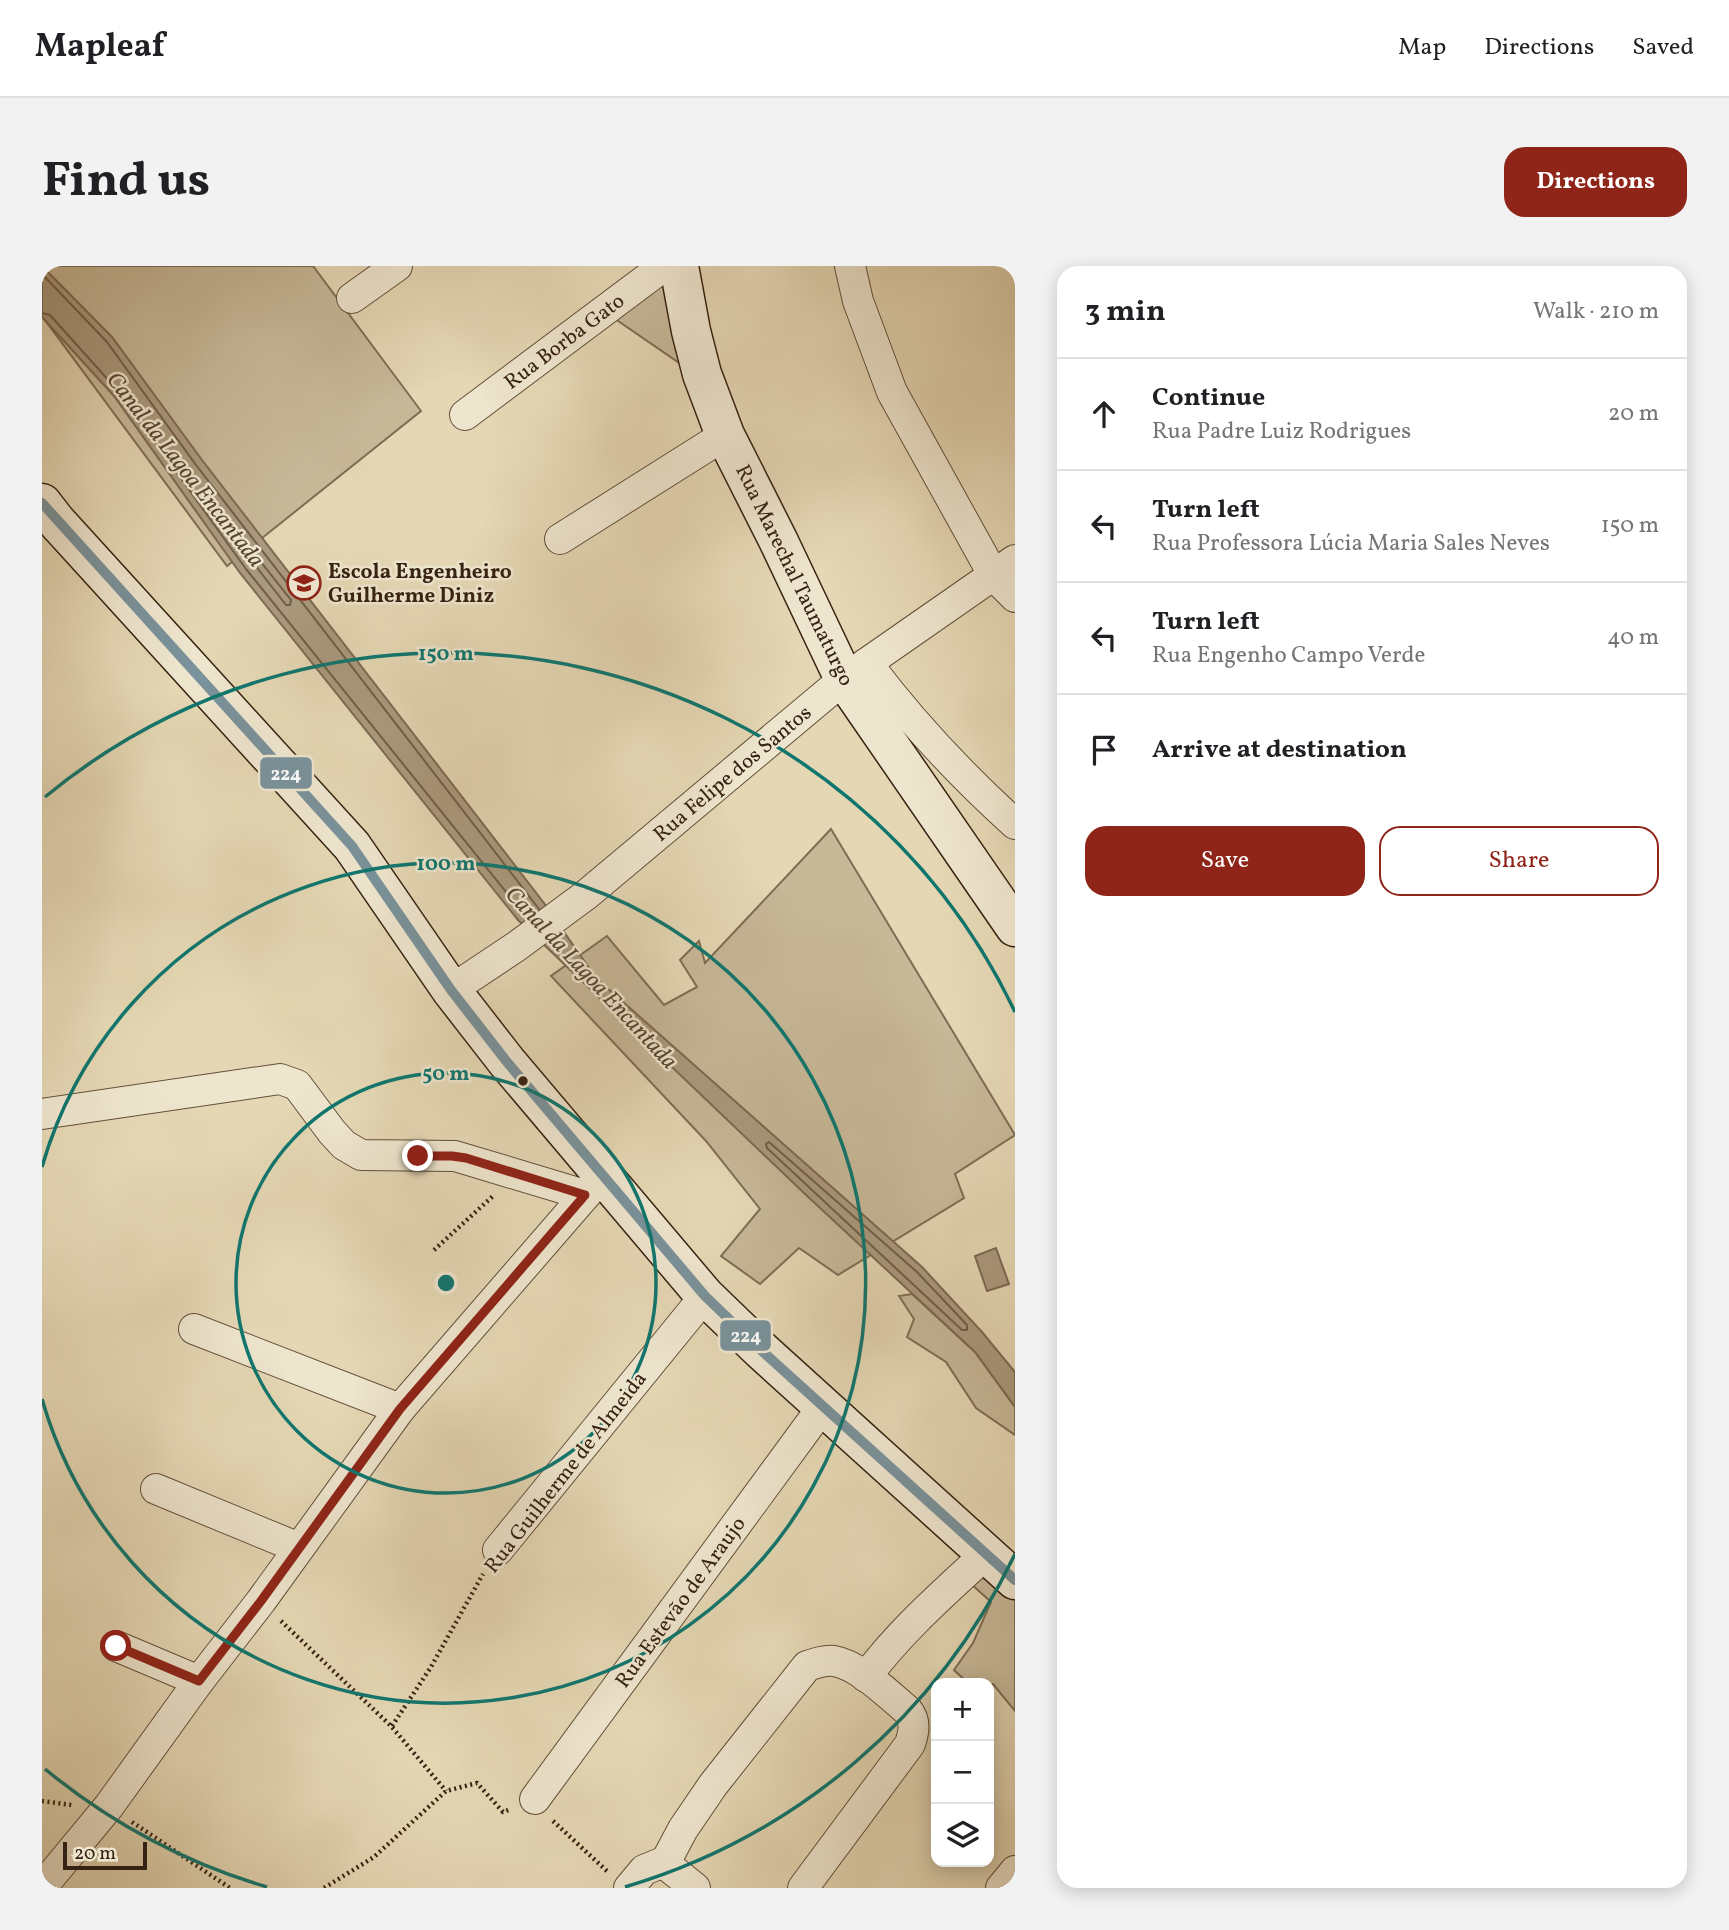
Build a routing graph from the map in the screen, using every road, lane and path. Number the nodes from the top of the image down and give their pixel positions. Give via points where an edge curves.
1 (397, 266) edge
2 (664, 266) edge
3 (679, 266) edge
4 (850, 266) edge
5 (352, 298) dead end
6 (465, 415) dead end
7 (725, 435) junction
8 (42, 503) edge
9 (559, 539) dead end
10 (1005, 568) edge
11 (1015, 597) edge
12 (855, 671) junction
13 (1015, 824) edge
14 (1015, 927) edge
15 (452, 990) junction
16 (42, 1114) edge
17 (593, 1185) junction
18 (705, 1296) junction
19 (194, 1329) dead end
20 (824, 1405) junction
21 (400, 1409) junction
22 (156, 1489) dead end
23 (299, 1548) junction
24 (498, 1550) joint
25 (987, 1553) junction
26 (1015, 1580) edge
27 (261, 1601) junction
28 (116, 1646) dead end
29 (866, 1677) junction
30 (199, 1681) junction
31 (391, 1726) junction
32 (446, 1791) junction
33 (535, 1799) junction
34 (109, 1806) junction
35 (666, 1861) junction
36 (1015, 1871) edge
37 (622, 1884) edge
38 (42, 1887) edge
39 (230, 1888) edge
40 (324, 1888) edge
41 (695, 1888) edge
42 (803, 1888) edge
43 (1001, 1888) edge

1 - 5 street
2 - 6 street, Rua Borba Gato
3 - 7 main road, Rua Marechal Taumaturgo via 702,374
4 - 10 street via 892,392
7 - 9 street
7 - 12 main road, Rua Marechal Taumaturgo
8 - 15 main road via 352,846
10 - 11 street
10 - 12 street, Rua Felipe dos Santos
12 - 13 street via 898,704 965,778
12 - 14 main road, Rua Marechal Taumaturgo
12 - 15 street, Rua Felipe dos Santos via 586,895
15 - 17 main road
16 - 17 street via 280,1079 297,1085 332,1132 361,1155 455,1156
17 - 18 main road
17 - 21 street
18 - 20 main road
18 - 24 street, Rua Guilherme de Almeida
19 - 21 street
20 - 25 main road
20 - 33 street, Rua Estevão de Araujo
21 - 23 street
22 - 23 street
23 - 27 street
24 - 31 path, Rua Guilherme de Almeida via 431,1667
25 - 26 main road
25 - 29 street via 903,1632
27 - 30 street
27 - 31 path
28 - 30 street
29 - 35 street via 839,1662 807,1666 713,1785
29 - 42 street via 908,1711 913,1734
30 - 34 street
31 - 32 path
32 - 33 path via 477,1783 503,1812
32 - 40 path via 374,1857
33 - 37 path via 540,1809
34 - 38 street
34 - 39 path
35 - 37 street
35 - 41 street
36 - 43 street

